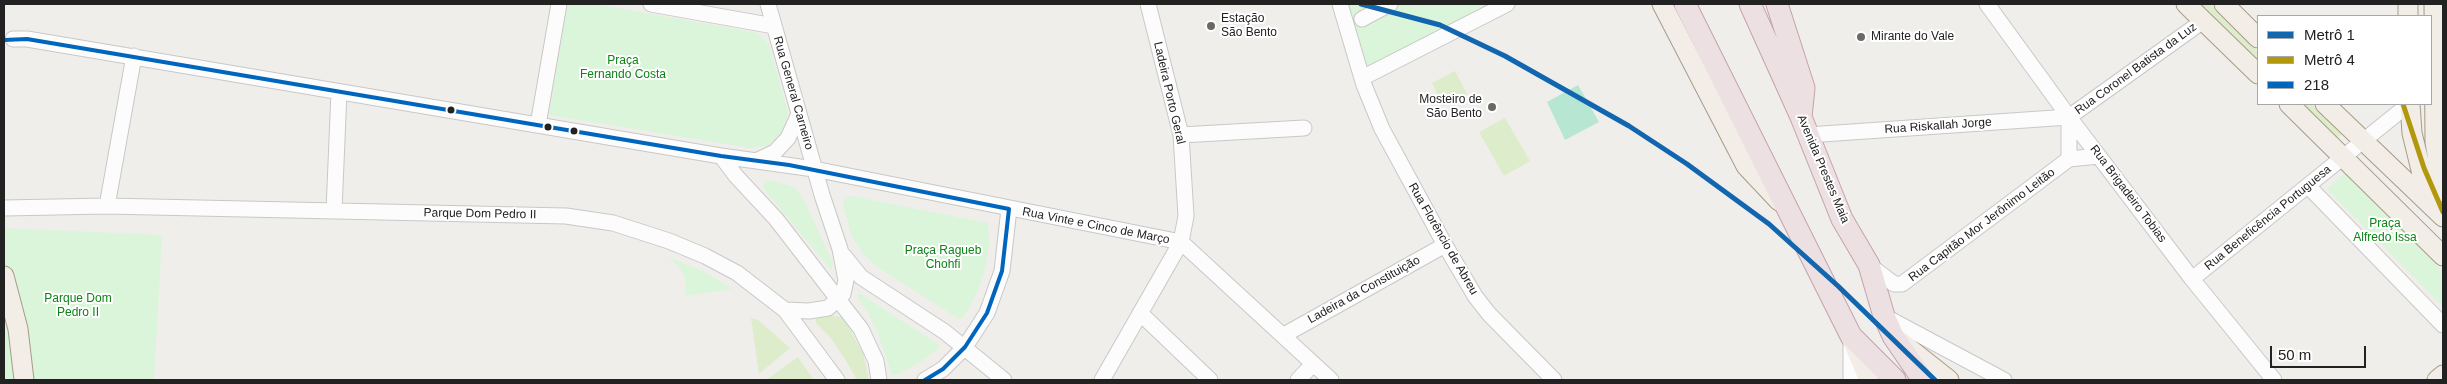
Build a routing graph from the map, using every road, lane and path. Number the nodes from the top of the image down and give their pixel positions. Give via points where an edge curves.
1 (559, 4) edge
2 (651, 4) edge
3 (768, 4) edge
4 (1148, 4) edge
5 (1340, 4) edge
6 (1390, 4) edge
7 (1507, 4) edge
8 (1662, 4) edge
9 (1685, 4) edge
10 (1750, 4) edge
11 (1778, 4) edge
12 (1987, 4) edge
13 (2186, 4) edge
14 (2224, 4) edge
15 (2434, 4) edge
16 (1362, 19) dead end
17 (2203, 20) junction
18 (774, 26) junction
19 (2257, 37) edge
20 (13, 39) dead end
21 (134, 56) junction
22 (2257, 73) edge
23 (1362, 78) junction
24 (339, 92) junction
25 (2437, 93) edge
26 (2290, 105) edge
27 (2326, 105) edge
28 (2408, 105) edge
29 (2409, 105) edge
30 (798, 116) junction
31 (2069, 117) junction
32 (538, 125) junction
33 (1804, 126) junction
34 (1304, 128) dead end
35 (1181, 135) junction
36 (2363, 141) junction
37 (722, 156) junction
38 (2099, 156) junction
39 (2344, 157) junction
40 (2070, 159) junction
41 (758, 160) junction
42 (814, 170) junction
43 (2308, 186) junction
44 (2439, 205) edge
45 (107, 206) junction
46 (4, 208) edge
47 (1009, 209) junction
48 (334, 211) junction
49 (1788, 211) junction
50 (1180, 242) junction
51 (1445, 245) junction
52 (840, 249) junction
53 (2443, 256) edge
54 (1869, 265) junction
55 (4, 276) edge
56 (2192, 279) junction
57 (840, 298) junction
58 (785, 310) junction
59 (1140, 313) junction
60 (1884, 316) junction
61 (2443, 325) edge
62 (1284, 335) junction
63 (1851, 336) junction
64 (1893, 336) junction
65 (965, 347) junction
66 (1313, 364) junction
67 (2443, 375) edge
68 (24, 380) edge
69 (837, 380) edge
70 (879, 380) edge
71 (926, 380) edge
72 (1004, 380) edge
73 (1102, 380) edge
74 (1210, 380) edge
75 (1298, 380) edge
76 (1331, 380) edge
77 (1554, 380) edge
78 (1851, 380) edge
79 (1869, 380) edge
80 (1895, 380) edge
81 (1923, 380) edge
82 (1949, 380) edge
83 (2004, 380) edge
84 (2274, 380) edge
85 (2437, 380) edge

1 - 32 street
2 - 18 street
3 - 18 street, Rua General Carneiro
4 - 35 street, Ladeira Porto Geral
5 - 23 street, Rua Florêncio de Abreu
6 - 16 street
7 - 23 street
8 - 49 main road via 1746,166
9 - 49 highway
10 - 33 highway, Avenida Prestes Maia
11 - 33 highway via 1804,88
12 - 31 street, Rua Brigadeiro Tobias
13 - 17 main road
14 - 19 main road
15 - 25 main road
17 - 22 main road
17 - 31 street, Rua Coronel Batista da Luz
18 - 30 street, Rua General Carneiro
20 - 21 street, Rua Vinte e Cinco de Março via 27,38
21 - 24 street, Rua Vinte e Cinco de Março
21 - 45 street
23 - 51 street, Rua Florêncio de Abreu via 1382,129
24 - 32 street, Rua Vinte e Cinco de Março
24 - 48 street
25 - 44 main road via 2435,142
26 - 39 main road
27 - 36 main road
28 - 36 street, Rua Beneficência Portuguesa
29 - 44 main road via 2412,133
30 - 41 street via 788,138 774,152
30 - 42 street, Rua General Carneiro
31 - 33 street, Rua Riskallah Jorge
31 - 38 street, Rua Brigadeiro Tobias
31 - 40 street
32 - 37 street, Rua Vinte e Cinco de Março
33 - 54 highway, Avenida Prestes Maia via 1842,219
34 - 35 street
35 - 50 street, Ladeira Porto Geral via 1186,216
36 - 39 street, Rua Beneficência Portuguesa
36 - 44 main road
37 - 41 street, Rua Vinte e Cinco de Março
37 - 57 street
38 - 40 street
38 - 56 street, Rua Brigadeiro Tobias
39 - 43 street, Rua Beneficência Portuguesa
39 - 53 main road
40 - 54 street, Rua Capitão Mor Jerônimo Leitão via 1902,284 1894,284
41 - 42 street, Rua Vinte e Cinco de Março
42 - 47 street, Rua Vinte e Cinco de Março
42 - 52 street, Rua General Carneiro
43 - 56 street, Rua Beneficência Portuguesa
43 - 61 street
45 - 46 street, Parque Dom Pedro II
45 - 48 street, Parque Dom Pedro II
47 - 50 street, Rua Vinte e Cinco de Março
47 - 65 street via 1002,271 987,313
48 - 58 street, Parque Dom Pedro II via 566,216 613,223 705,256 737,273
49 - 63 highway
50 - 59 street, Ladeira Porto Geral
50 - 62 street, Rua Vinte e Cinco de Março
51 - 62 street, Ladeira da Constituição
51 - 77 street, Rua Florêncio de Abreu via 1489,314
52 - 57 street, Rua General Carneiro via 846,280
52 - 65 street via 861,277
54 - 60 highway, Avenida Prestes Maia
55 - 68 main road via 18,329
56 - 84 street, Rua Brigadeiro Tobias
57 - 58 street via 828,308
57 - 70 street via 870,344
58 - 69 street, Parque Dom Pedro II
59 - 73 street, Ladeira Porto Geral
59 - 74 street
60 - 64 highway, Avenida Prestes Maia
60 - 83 street
62 - 66 street, Rua Vinte e Cinco de Março
63 - 78 street
63 - 79 main road
63 - 80 highway
64 - 81 highway, Avenida Prestes Maia
64 - 82 main road, Avenida Prestes Maia
65 - 71 street via 943,369
65 - 72 street
66 - 75 street
66 - 76 street, Rua Vinte e Cinco de Março
67 - 85 main road

